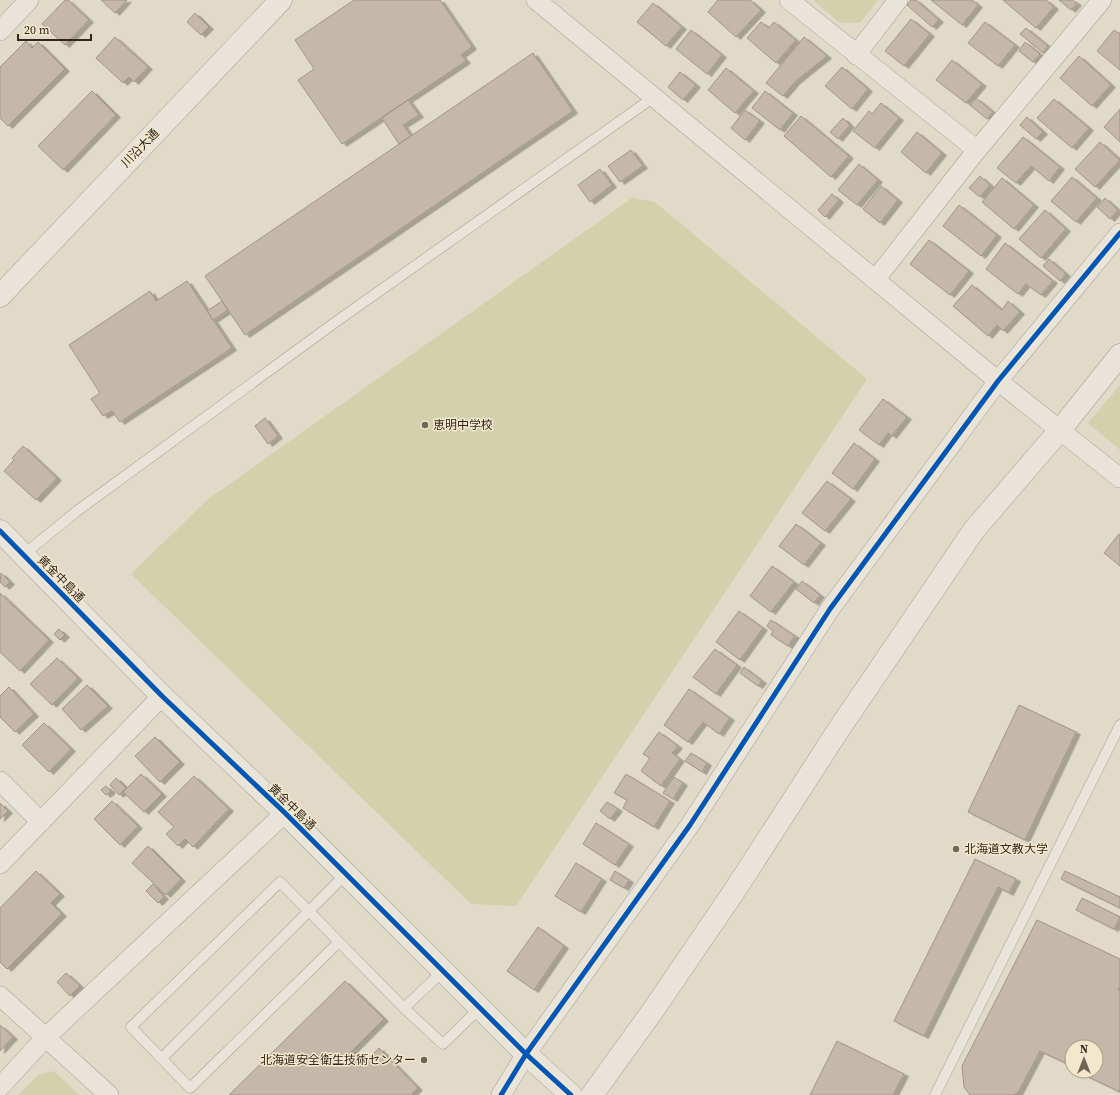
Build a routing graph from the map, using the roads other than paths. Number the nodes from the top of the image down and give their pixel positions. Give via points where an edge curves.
1 (29, 0) edge
2 (281, 0) edge
3 (537, 0) edge
4 (789, 0) edge
5 (898, 0) edge
6 (1102, 0) edge
7 (0, 31) edge
8 (856, 55) junction
9 (654, 97) junction
10 (977, 150) junction
11 (1120, 233) edge
12 (876, 280) junction
13 (0, 296) edge
14 (1120, 355) edge
15 (998, 381) junction
16 (1060, 430) junction
17 (1120, 478) edge
18 (0, 532) edge
19 (23, 555) junction
20 (162, 696) junction
21 (1120, 725) edge
22 (0, 781) edge
23 (285, 813) junction
24 (41, 822) junction
25 (0, 864) edge
26 (346, 874) junction
27 (309, 912) junction
28 (339, 942) junction
29 (443, 970) junction
30 (0, 996) edge
31 (404, 1008) junction
32 (480, 1008) junction
33 (46, 1037) junction
34 (526, 1054) junction
35 (162, 1058) junction
36 (0, 1088) edge
37 (109, 1095) edge
38 (501, 1095) edge
39 (571, 1095) edge
40 (592, 1095) edge
41 (935, 1095) edge

1 - 7 street
2 - 13 street, 川沿大通
3 - 9 street
4 - 8 street
5 - 8 street
6 - 10 street
8 - 10 street
9 - 12 street
9 - 19 lane via 337,321 77,511
10 - 12 street
11 - 15 street
12 - 15 street
14 - 16 street
15 - 16 street
15 - 34 street via 830,609 690,825
16 - 17 street
16 - 40 street via 974,530 839,729 735,890
18 - 19 street, 黄金中島通
19 - 20 street, 黄金中島通
20 - 23 street, 黄金中島通
20 - 24 street
21 - 41 lane
22 - 24 street
23 - 26 street, 黄金中島通
23 - 33 street
24 - 25 street
26 - 27 lane
26 - 29 street, 黄金中島通
27 - 28 lane
27 - 35 lane
27 - 35 lane via 280,882 131,1027
28 - 31 lane
28 - 35 lane via 190,1088
29 - 31 lane
29 - 32 street, 黄金中島通
30 - 33 street
31 - 32 lane via 443,1044
32 - 34 street, 黄金中島通
33 - 36 street
33 - 37 street
34 - 38 street
34 - 39 street, 黄金中島通

